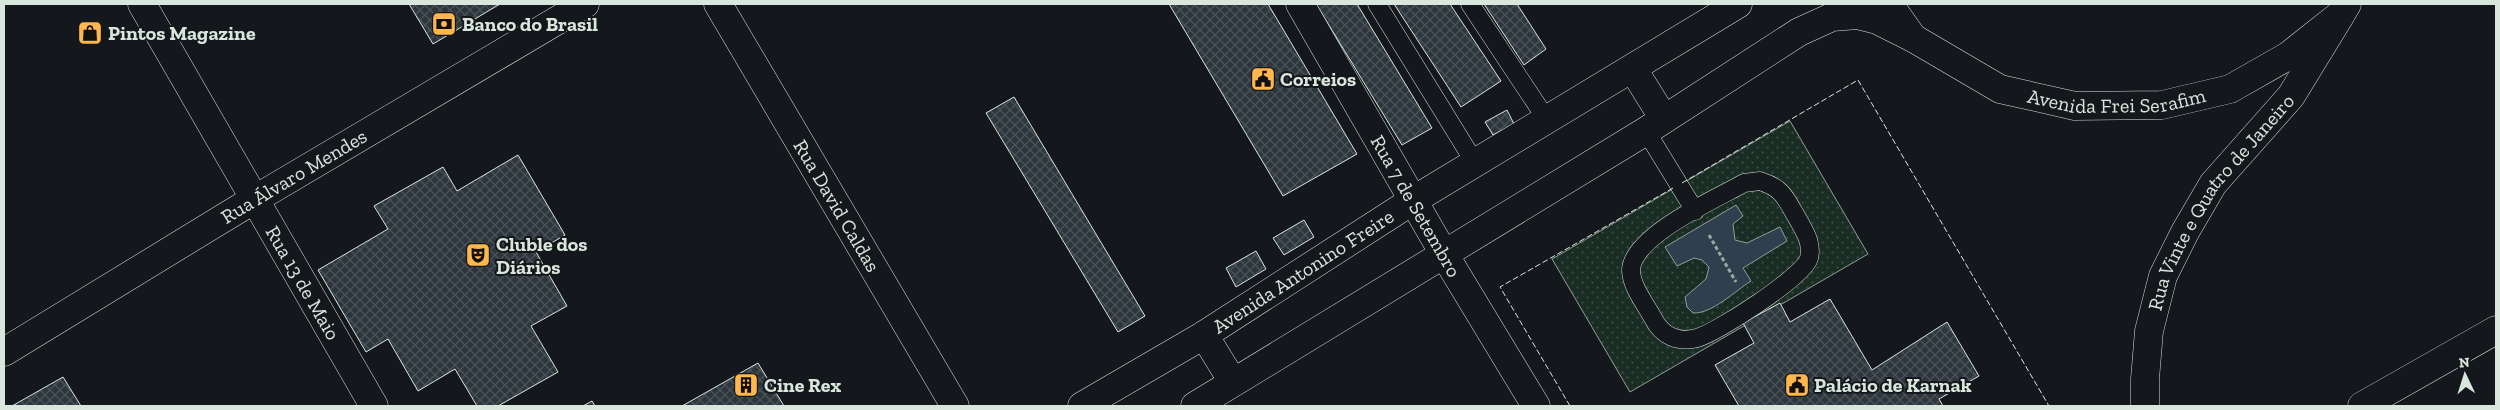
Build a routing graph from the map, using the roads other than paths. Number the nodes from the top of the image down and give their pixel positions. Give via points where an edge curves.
1 (142, 4) edge
2 (585, 4) edge
3 (718, 4) edge
4 (1300, 4) edge
5 (1377, 4) edge
6 (1470, 4) edge
7 (1738, 4) edge
8 (1889, 4) edge
9 (2344, 9) edge
10 (1914, 38) junction
11 (1633, 69) junction
12 (1547, 120) junction
13 (1655, 125) junction
14 (1475, 164) junction
15 (253, 200) junction
16 (1412, 201) junction
17 (1695, 211) junction
18 (1444, 254) junction
19 (2496, 330) edge
20 (1204, 335) junction
21 (4, 352) edge
22 (1233, 382) junction
23 (374, 406) edge
24 (955, 406) edge
25 (1082, 406) edge
26 (1195, 406) edge
27 (1536, 406) edge
28 (2145, 406) edge
29 (2362, 406) edge

1 - 15 street, Rua 13 de Maio
2 - 15 street, Rua Álvaro Mendes
3 - 24 street, Rua David Caldas
4 - 16 street, Rua 7 de Setembro
5 - 14 lane
6 - 12 lane
7 - 11 street, Avenida Antonino Freire
8 - 10 street, Avenida Frei Serafim
9 - 10 street, Avenida Frei Serafim via 2288,56 2230,88 2162,105 2074,106 2000,89
9 - 28 street, Rua Vinte e Quatro de Janeiro via 2291,96 2214,184 2185,232 2163,276 2149,331
10 - 13 street via 1877,20 1858,15 1832,17 1799,32
11 - 12 street, Avenida Antonino Freire
11 - 13 street
12 - 14 street, Avenida Antonino Freire
13 - 17 lane
13 - 18 street
14 - 16 street, Avenida Antonino Freire
15 - 21 street, Rua Álvaro Mendes
15 - 23 street, Rua 13 de Maio
16 - 18 street, Rua 7 de Setembro
16 - 20 street, Avenida Antonino Freire
17 - 17 lane via 1654,235 1641,247 1631,271 1658,329 1680,340 1707,335 1793,278 1809,260 1811,250 1808,238 1774,185 1760,181 1744,183
18 - 22 street
18 - 27 street, Rua 7 de Setembro
19 - 29 street
20 - 22 street, Avenida Antonino Freire
20 - 25 street, Avenida Antonino Freire
22 - 26 street

